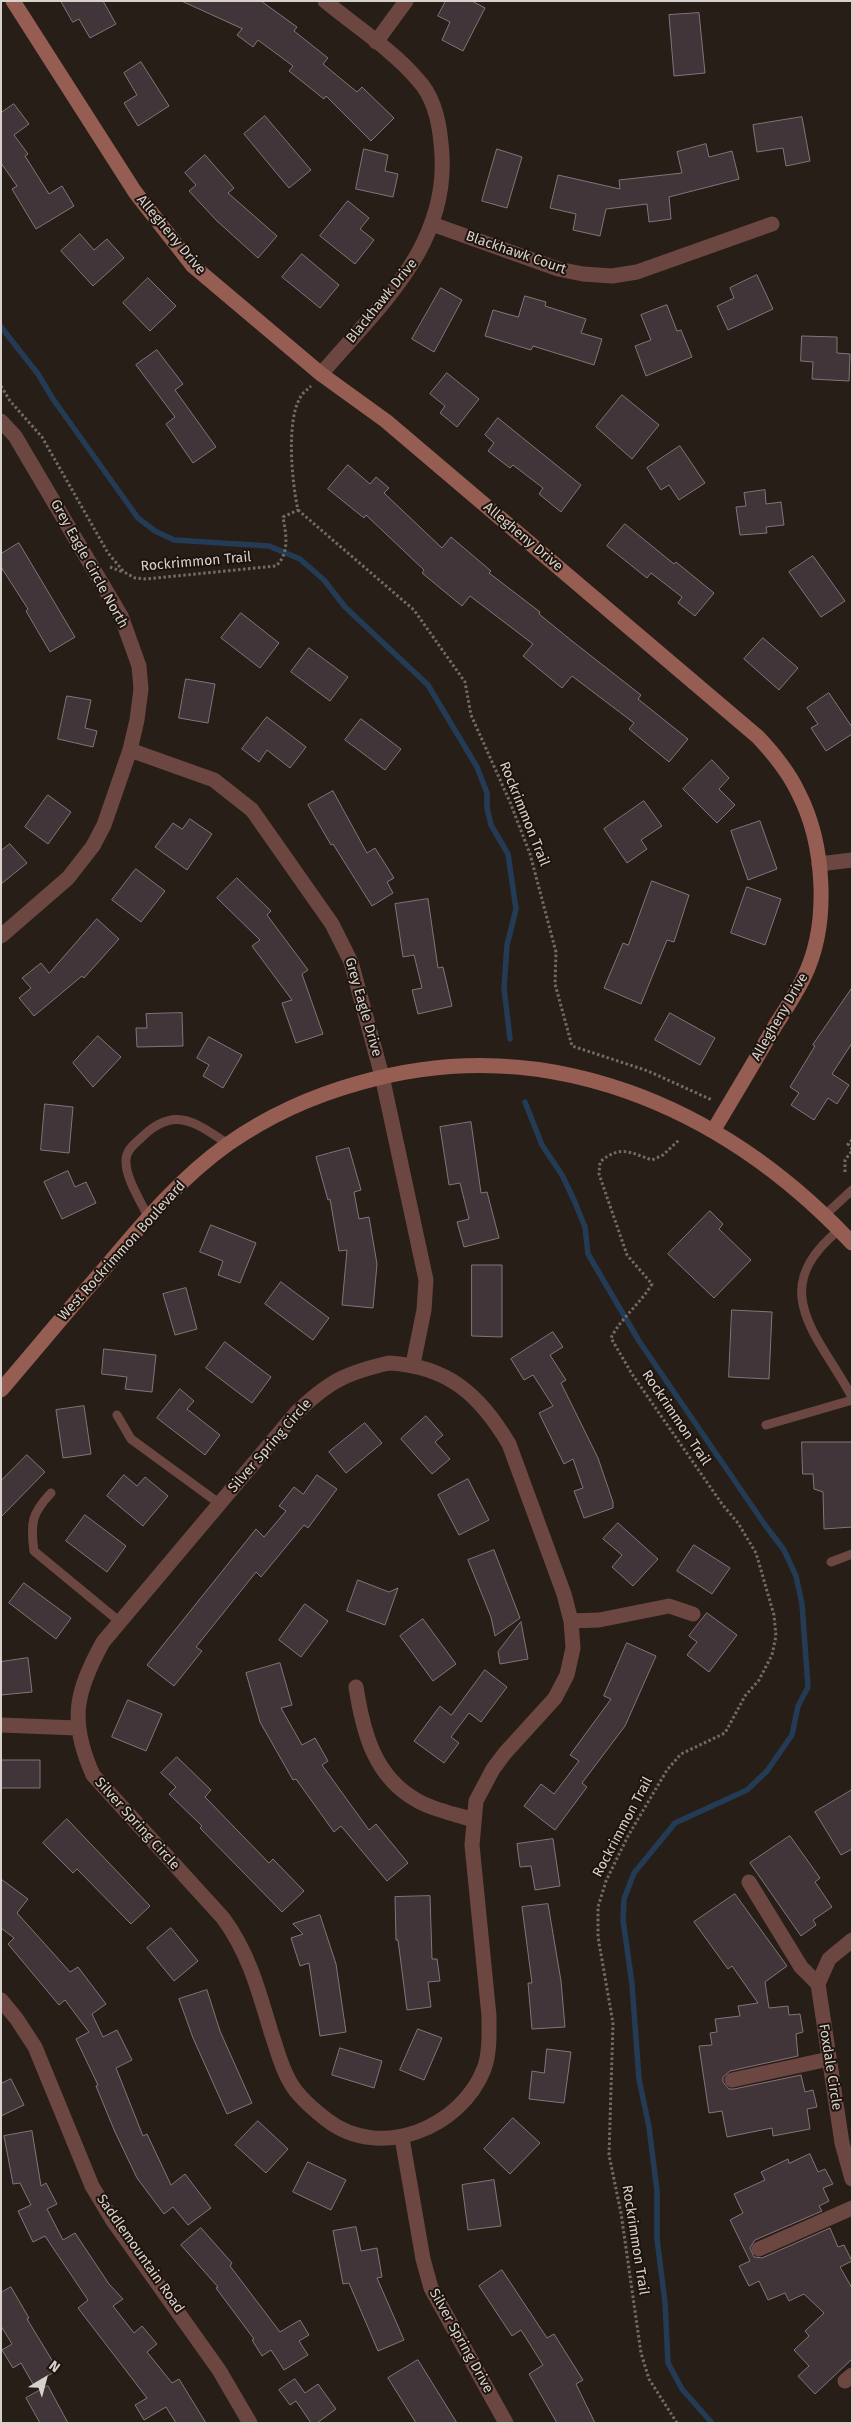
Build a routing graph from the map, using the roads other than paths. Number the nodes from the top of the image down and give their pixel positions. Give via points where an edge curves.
1 (13, 1) edge
2 (325, 1) edge
3 (406, 1) edge
4 (376, 42) junction
5 (432, 224) junction
6 (772, 224) dead end
7 (321, 374) junction
8 (1, 421) edge
9 (130, 750) junction
10 (852, 860) edge
11 (819, 864) junction
12 (1, 936) edge
13 (382, 1076) junction
14 (713, 1131) junction
15 (228, 1144) junction
16 (852, 1190) edge
17 (826, 1215) junction
18 (148, 1217) junction
19 (839, 1230) junction
20 (852, 1244) edge
21 (412, 1364) junction
22 (1, 1390) edge
23 (852, 1399) edge
24 (117, 1415) dead end
25 (766, 1425) dead end
26 (51, 1493) dead end
27 (220, 1504) junction
28 (852, 1554) edge
29 (831, 1562) dead end
30 (693, 1614) dead end
31 (572, 1621) junction
32 (120, 1622) junction
33 (356, 1686) dead end
34 (1, 1725) edge
35 (77, 1728) junction
36 (473, 1820) junction
37 (749, 1882) dead end
38 (852, 1940) edge
39 (818, 1984) junction
40 (1, 2000) edge
41 (829, 2059) junction
42 (732, 2080) dead end
43 (402, 2138) junction
44 (849, 2158) edge
45 (852, 2179) edge
46 (852, 2208) edge
47 (759, 2249) dead end
48 (250, 2423) edge
49 (506, 2423) edge

1 - 7 street, Allegheny Drive via 135,192 193,266
2 - 4 street, Blackhawk Drive
3 - 4 street
4 - 5 street, Blackhawk Drive via 419,80 438,118 442,173
5 - 6 street, Blackhawk Court via 558,269 612,276 637,272
5 - 7 street, Blackhawk Drive via 411,267
7 - 11 street, Allegheny Drive via 386,421 758,737 780,761 799,793 811,826
8 - 9 street, Grey Eagle Circle North via 15,436 121,616 138,666 142,689
9 - 12 street, Grey Eagle Circle North via 104,825 81,864
9 - 13 street, Grey Eagle Drive via 214,780 252,810 343,944 351,962
10 - 11 street
11 - 14 street, Allegheny Drive via 822,905 817,939 805,976
13 - 14 street, West Rockrimmon Boulevard via 454,1066 536,1069 608,1084
13 - 15 street, West Rockrimmon Boulevard via 296,1106 259,1123
13 - 21 street, Grey Eagle Drive via 426,1280 424,1310
14 - 17 street, West Rockrimmon Boulevard via 783,1178
15 - 18 street, West Rockrimmon Boulevard via 196,1169
15 - 18 lane via 198,1124 183,1120 154,1125 132,1147 126,1162
16 - 17 lane
17 - 19 street, West Rockrimmon Boulevard
18 - 22 street, West Rockrimmon Boulevard
19 - 20 street, West Rockrimmon Boulevard
19 - 23 lane via 821,1245 810,1260 800,1289 809,1325
21 - 27 street, Silver Spring Circle via 389,1363 368,1368 326,1386 296,1413
21 - 31 street, Silver Spring Circle via 436,1371 460,1384 496,1421 509,1444
23 - 25 lane
24 - 27 lane via 131,1439
26 - 32 lane via 37,1508 33,1522 34,1551
27 - 32 street, Silver Spring Circle
28 - 29 lane
30 - 31 street via 669,1606 599,1620
31 - 36 street, Silver Spring Circle via 573,1648 567,1675 555,1698 493,1769 476,1801
32 - 35 street, Silver Spring Circle via 103,1642 89,1667 82,1686
33 - 36 street via 362,1726 372,1752 394,1785 418,1802
34 - 35 street
35 - 43 street, Silver Spring Circle via 93,1775 224,1918 238,1938 250,1961 290,2083 329,2121 352,2132
36 - 43 street, Silver Spring Circle via 472,1845 489,2016 484,2068 470,2094 453,2111 432,2126
37 - 39 street via 801,1967
38 - 39 street via 829,1959
39 - 41 street, Foxdale Circle
40 - 48 street, Saddlemountain Road via 35,2047 92,2186 113,2221 220,2370
41 - 42 street
41 - 44 street, Foxdale Circle
43 - 49 street, Silver Spring Drive via 431,2288
44 - 45 street, Foxdale Circle
46 - 47 street

